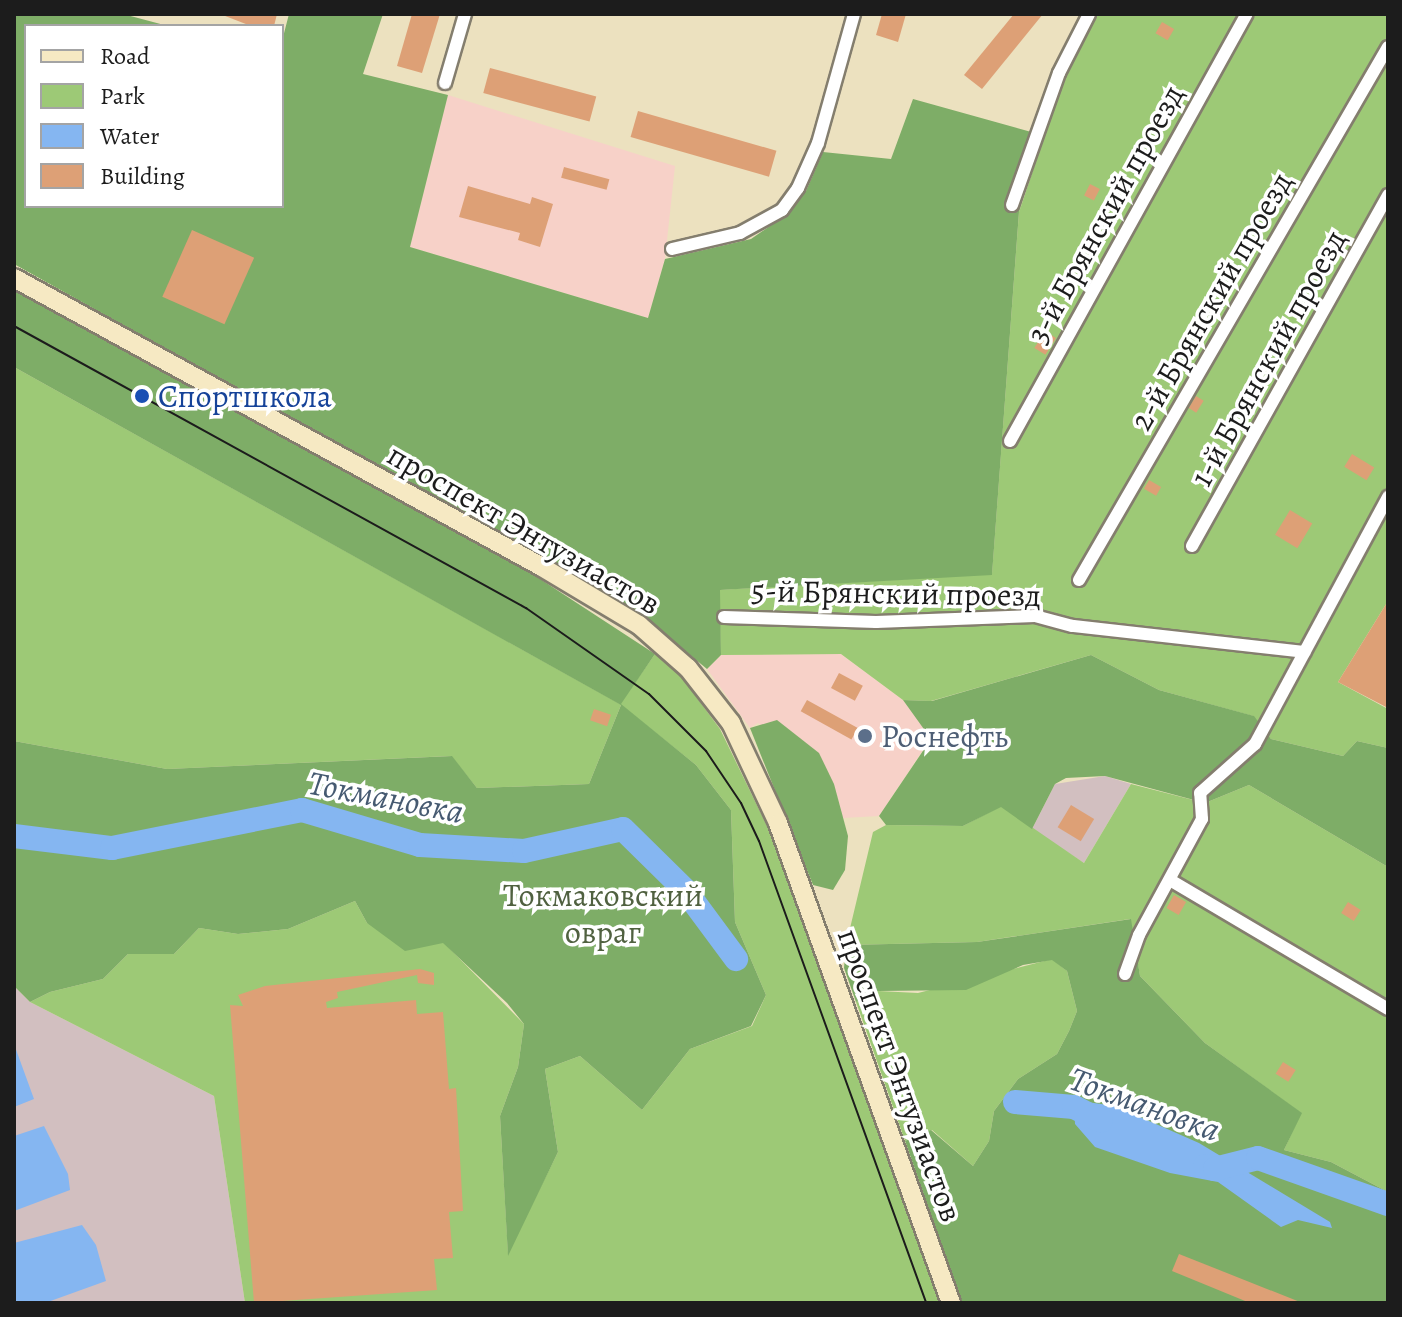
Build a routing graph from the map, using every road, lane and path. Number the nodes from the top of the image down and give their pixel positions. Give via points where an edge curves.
1 (465, 14) edge
2 (854, 14) edge
3 (1089, 14) edge
4 (1247, 14) edge
5 (1388, 47) edge
6 (445, 83) dead end
7 (1388, 195) edge
8 (1012, 205) dead end
9 (672, 249) dead end
10 (14, 278) edge
11 (1010, 441) dead end
12 (1388, 497) edge
13 (1192, 546) dead end
14 (1079, 580) dead end
15 (724, 617) dead end
16 (1305, 652) junction
17 (1170, 880) junction
18 (1125, 974) dead end
19 (1388, 1009) edge
20 (951, 1303) edge

1 - 6 street
2 - 9 street via 818,143 782,210 761,224
3 - 8 street via 1059,73
4 - 11 street, 3-й Брянский проезд
5 - 14 street, 2-й Брянский проезд
7 - 13 street, 1-й Брянский проезд
10 - 20 street, проспект Энтузиастов via 542,567 639,625 688,668 731,723 778,823
12 - 16 street
15 - 16 street, 5-й Брянский проезд via 876,622 1035,616 1073,626
16 - 17 street via 1255,744 1200,793 1202,819
17 - 18 street
17 - 19 street

